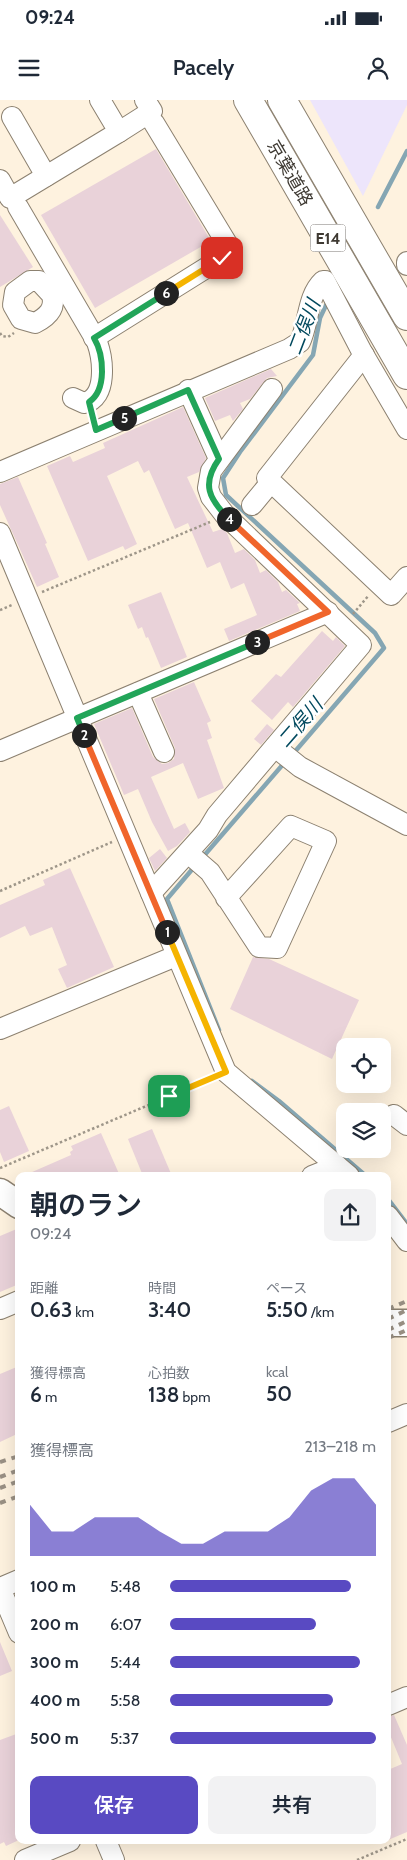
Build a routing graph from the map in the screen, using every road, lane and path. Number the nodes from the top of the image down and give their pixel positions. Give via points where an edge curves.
1 (100, 100) edge
2 (145, 100) edge
3 (248, 100) edge
4 (282, 100) edge
5 (12, 117) dead end
6 (154, 123) dead end
7 (119, 132) junction
8 (46, 176) junction
9 (0, 180) edge
10 (18, 207) dead end
11 (407, 316) edge
12 (94, 338) junction
13 (364, 355) junction
14 (407, 375) edge
15 (272, 389) dead end
16 (188, 390) junction
17 (407, 429) edge
18 (96, 430) junction
19 (219, 459) junction
20 (0, 472) edge
21 (271, 482) junction
22 (252, 505) dead end
23 (230, 520) junction
24 (0, 533) edge
25 (407, 577) edge
26 (27, 598) junction
27 (0, 610) edge
28 (328, 612) junction
29 (138, 692) junction
30 (77, 718) junction
31 (275, 747) junction
32 (0, 751) edge
33 (164, 752) dead end
34 (407, 825) edge
35 (127, 835) junction
36 (188, 852) junction
37 (0, 891) edge
38 (151, 893) junction
39 (226, 898) junction
40 (176, 956) junction
41 (0, 1029) edge
42 (226, 1072) junction
43 (0, 1168) edge
44 (343, 1171) edge
45 (0, 1192) edge
46 (15, 1202) edge
47 (391, 1220) edge
48 (407, 1241) edge
49 (15, 1303) edge
50 (0, 1309) edge
51 (391, 1323) edge
52 (407, 1323) edge
53 (407, 1414) edge
54 (391, 1421) edge
55 (15, 1582) edge
56 (0, 1588) edge
57 (15, 1624) edge
58 (407, 1697) edge
59 (391, 1704) edge
60 (407, 1839) edge
61 (63, 1844) edge
62 (107, 1844) edge
63 (25, 1860) edge
64 (114, 1860) edge
65 (357, 1860) edge

1 - 7 street
2 - 7 street via 152,111
3 - 14 highway, 京葉道路 / E14
4 - 11 highway, 京葉道路 / E14
5 - 8 street
6 - 12 street via 229,247 222,258
7 - 8 street
8 - 9 street via 10,198
10 - 12 street via 59,292
12 - 18 street via 102,357 100,381 96,396 81,400
13 - 16 street via 323,281 300,342
13 - 17 street
13 - 21 street via 267,478
15 - 19 street
16 - 18 street
16 - 19 street
18 - 20 street
19 - 23 street via 210,470 208,488 214,502
21 - 22 street
21 - 25 street via 391,595
23 - 26 path
23 - 28 street
24 - 26 street
26 - 27 path
26 - 30 street
28 - 29 street
28 - 31 street via 362,645
29 - 30 street
29 - 33 street
30 - 32 street
30 - 35 street
31 - 34 street via 300,767
31 - 36 street
35 - 37 path
35 - 38 street
36 - 38 street
36 - 39 street via 210,872
38 - 40 street
39 - 39 street via 259,947 277,948 326,841 292,826
40 - 41 street
40 - 42 street
42 - 43 path
42 - 44 street
45 - 46 main road
47 - 48 street
49 - 50 street
51 - 52 main road
53 - 54 street
55 - 56 street
56 - 57 street
58 - 59 street
60 - 65 path
61 - 63 street
62 - 64 street

